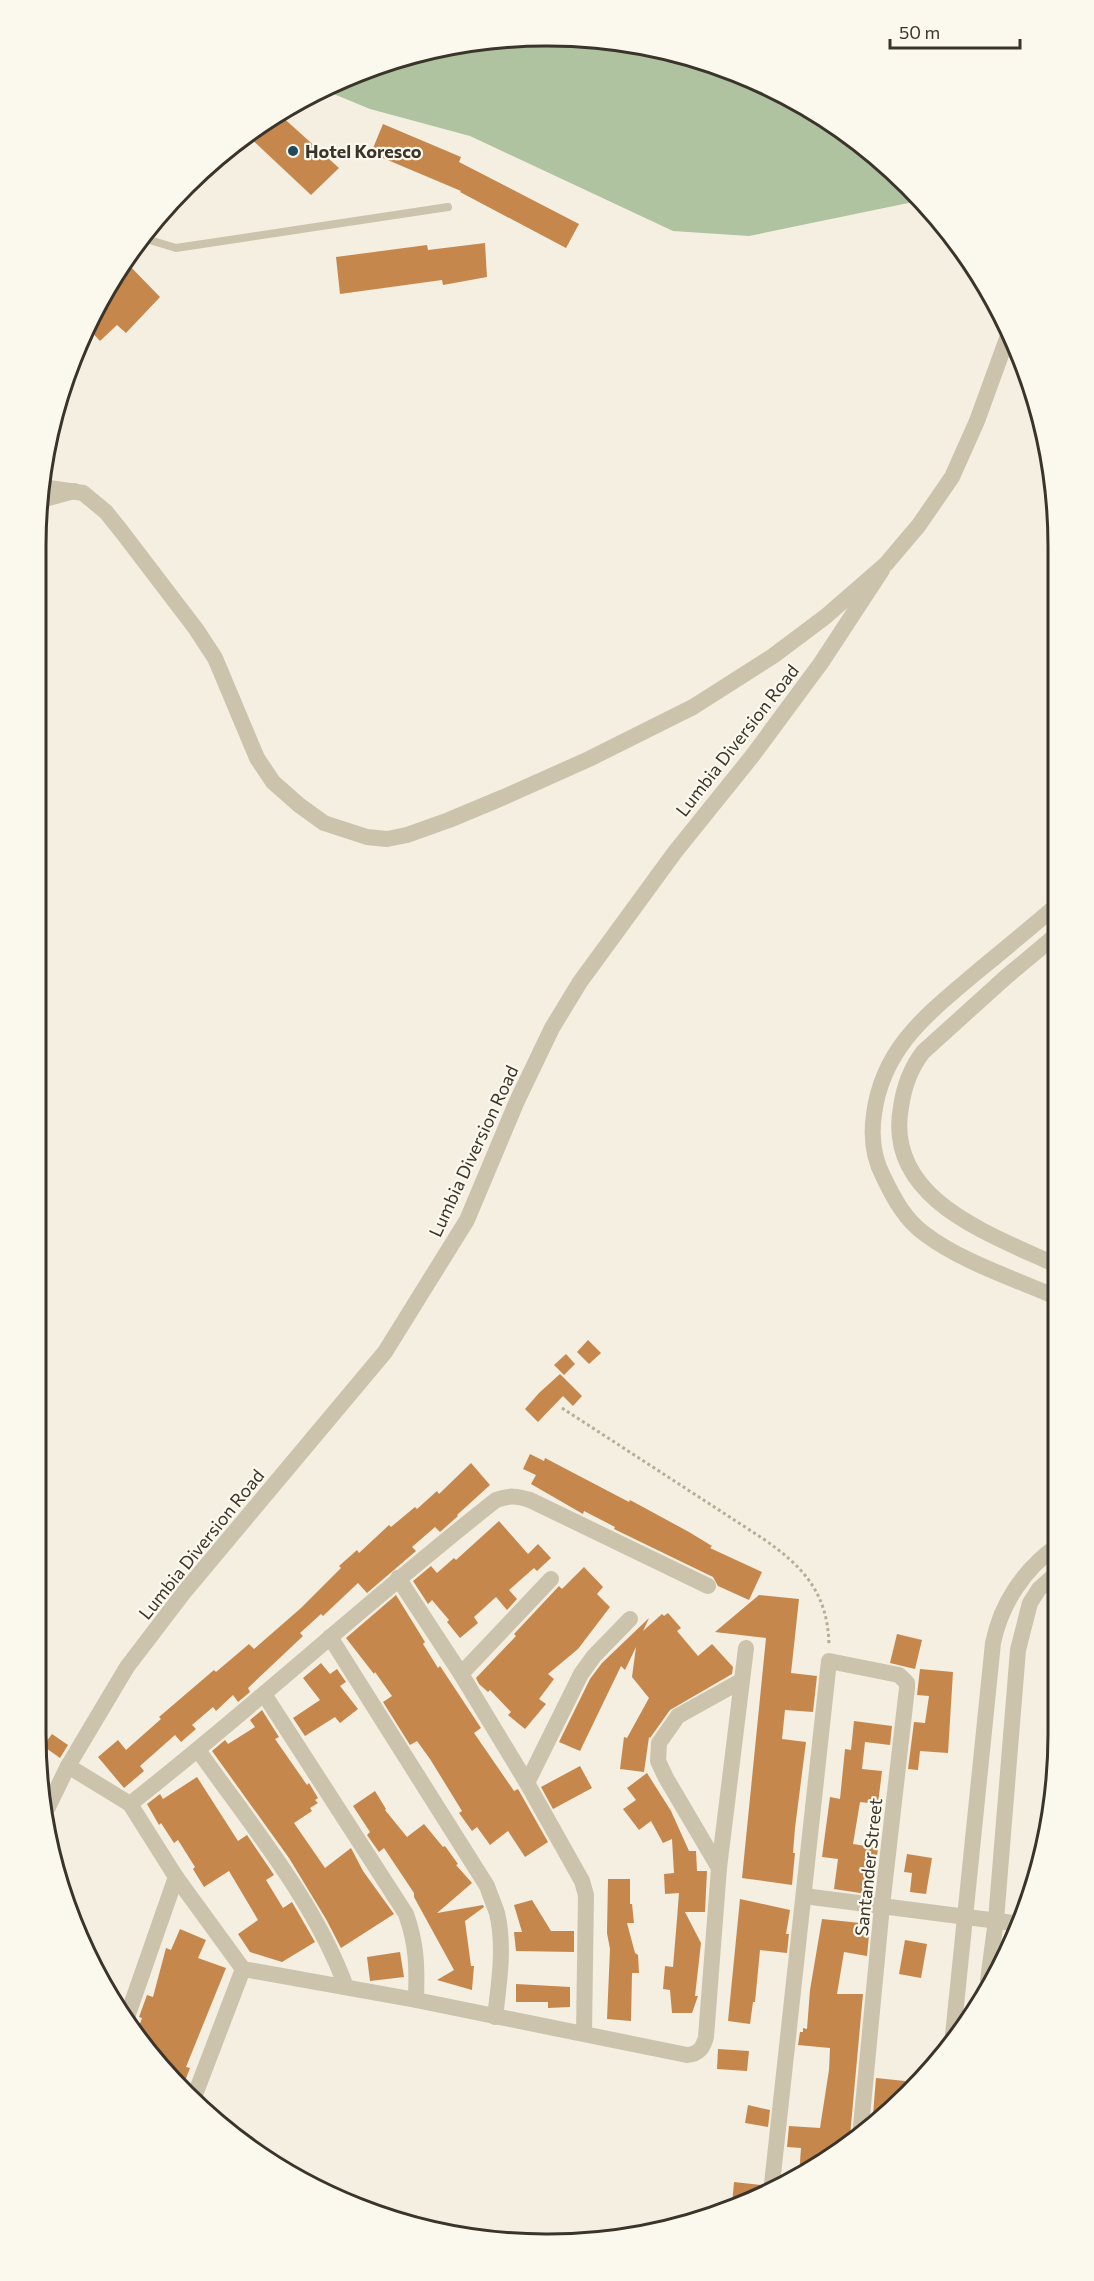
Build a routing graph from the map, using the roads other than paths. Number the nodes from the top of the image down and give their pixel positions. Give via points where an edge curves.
1 (448, 207) dead end
2 (151, 241) edge
3 (1005, 345) edge
4 (50, 488) edge
5 (75, 491) junction
6 (49, 499) edge
7 (886, 564) junction
8 (1048, 913) edge
9 (1048, 942) edge
10 (1048, 1261) edge
11 (1048, 1293) edge
12 (1048, 1553) edge
13 (398, 1578) junction
14 (551, 1579) dead end
15 (1048, 1581) edge
16 (708, 1586) dead end
17 (630, 1618) dead end
18 (330, 1637) junction
19 (746, 1648) dead end
20 (461, 1674) junction
21 (741, 1681) junction
22 (264, 1694) junction
23 (987, 1713) junction
24 (1014, 1713) junction
25 (198, 1750) junction
26 (68, 1766) junction
27 (527, 1783) junction
28 (51, 1798) edge
29 (129, 1804) junction
30 (719, 1868) junction
31 (176, 1876) junction
32 (804, 1896) junction
33 (882, 1906) junction
34 (966, 1916) junction
35 (996, 1920) junction
36 (1010, 1922) edge
37 (990, 1966) edge
38 (243, 1969) junction
39 (346, 1987) junction
40 (416, 2000) junction
41 (130, 2010) edge
42 (495, 2017) junction
43 (954, 2025) edge
44 (584, 2033) junction
45 (196, 2091) edge
46 (861, 2123) edge
47 (772, 2181) edge

1 - 2 lane via 176,248
3 - 7 street via 952,477
4 - 5 street
5 - 6 street
5 - 7 street via 106,512 196,629 215,658 257,758 273,782 324,823 387,839 504,798 693,707 773,656
7 - 26 street, Lumbia Diversion Road via 821,663 580,982 552,1028 517,1101 466,1220 385,1352 185,1591 128,1667
8 - 11 street via 935,1008 907,1037 877,1091 872,1126 875,1161 890,1192 924,1234 949,1250
9 - 10 street via 923,1052 912,1066 898,1122 908,1163 930,1196 980,1229
12 - 23 street via 1025,1576 997,1622
13 - 16 street via 496,1500 516,1495
13 - 18 street
13 - 20 street
14 - 20 street
15 - 24 street via 1030,1603 1023,1623
17 - 27 street via 581,1674
18 - 22 street
18 - 42 street via 487,1886 500,1935
19 - 21 street
20 - 27 street
21 - 30 street
21 - 30 street via 678,1716 659,1743 658,1761 666,1778
22 - 25 street
22 - 40 street via 406,1914 414,1937
23 - 24 street
23 - 34 street
24 - 35 street
25 - 29 street
25 - 39 street via 301,1896
26 - 28 street, Lumbia Diversion Road
26 - 29 street
27 - 44 street via 575,1866 586,1895
29 - 31 street
30 - 44 street via 704,2045 687,2055
31 - 38 street
31 - 41 street
32 - 33 street
32 - 33 street, Santander Street via 829,1661 893,1673 907,1683
32 - 47 street
33 - 34 street
33 - 46 street, Santander Street
34 - 35 street
34 - 43 street
35 - 36 street
35 - 37 street
38 - 39 street
38 - 45 street
39 - 40 street
40 - 42 street
42 - 44 street

